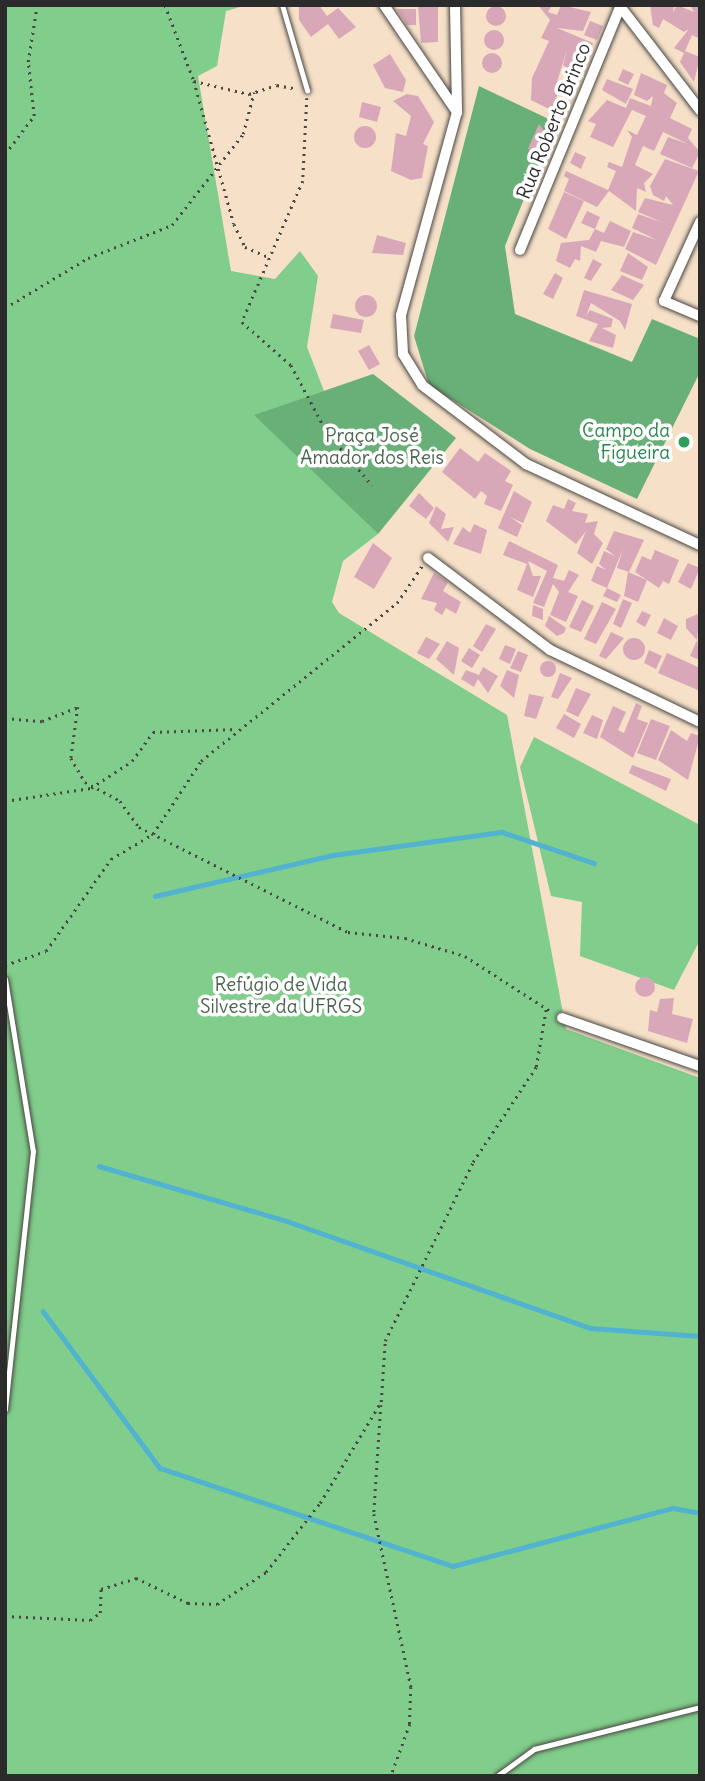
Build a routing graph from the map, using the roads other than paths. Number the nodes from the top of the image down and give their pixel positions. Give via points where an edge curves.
1 (282, 5) edge
2 (384, 5) edge
3 (455, 5) edge
4 (620, 6) edge
5 (307, 90) road end
6 (700, 110) edge
7 (457, 112) junction
8 (700, 222) edge
9 (520, 250) dead end
10 (700, 316) edge
11 (700, 545) edge
12 (428, 558) road end
13 (700, 722) edge
14 (5, 979) edge
15 (562, 1018) road end
16 (700, 1066) edge
17 (5, 1409) edge
18 (700, 1707) edge
19 (497, 1776) edge

1 - 5 lane
2 - 7 street
3 - 7 street
4 - 6 street
4 - 9 street, Rua Roberto Brinco
7 - 11 street via 401,316 404,354 422,385 526,464
8 - 10 street via 664,300
12 - 13 street via 550,650
14 - 17 lane via 33,1151
15 - 16 street
18 - 19 lane via 534,1749

